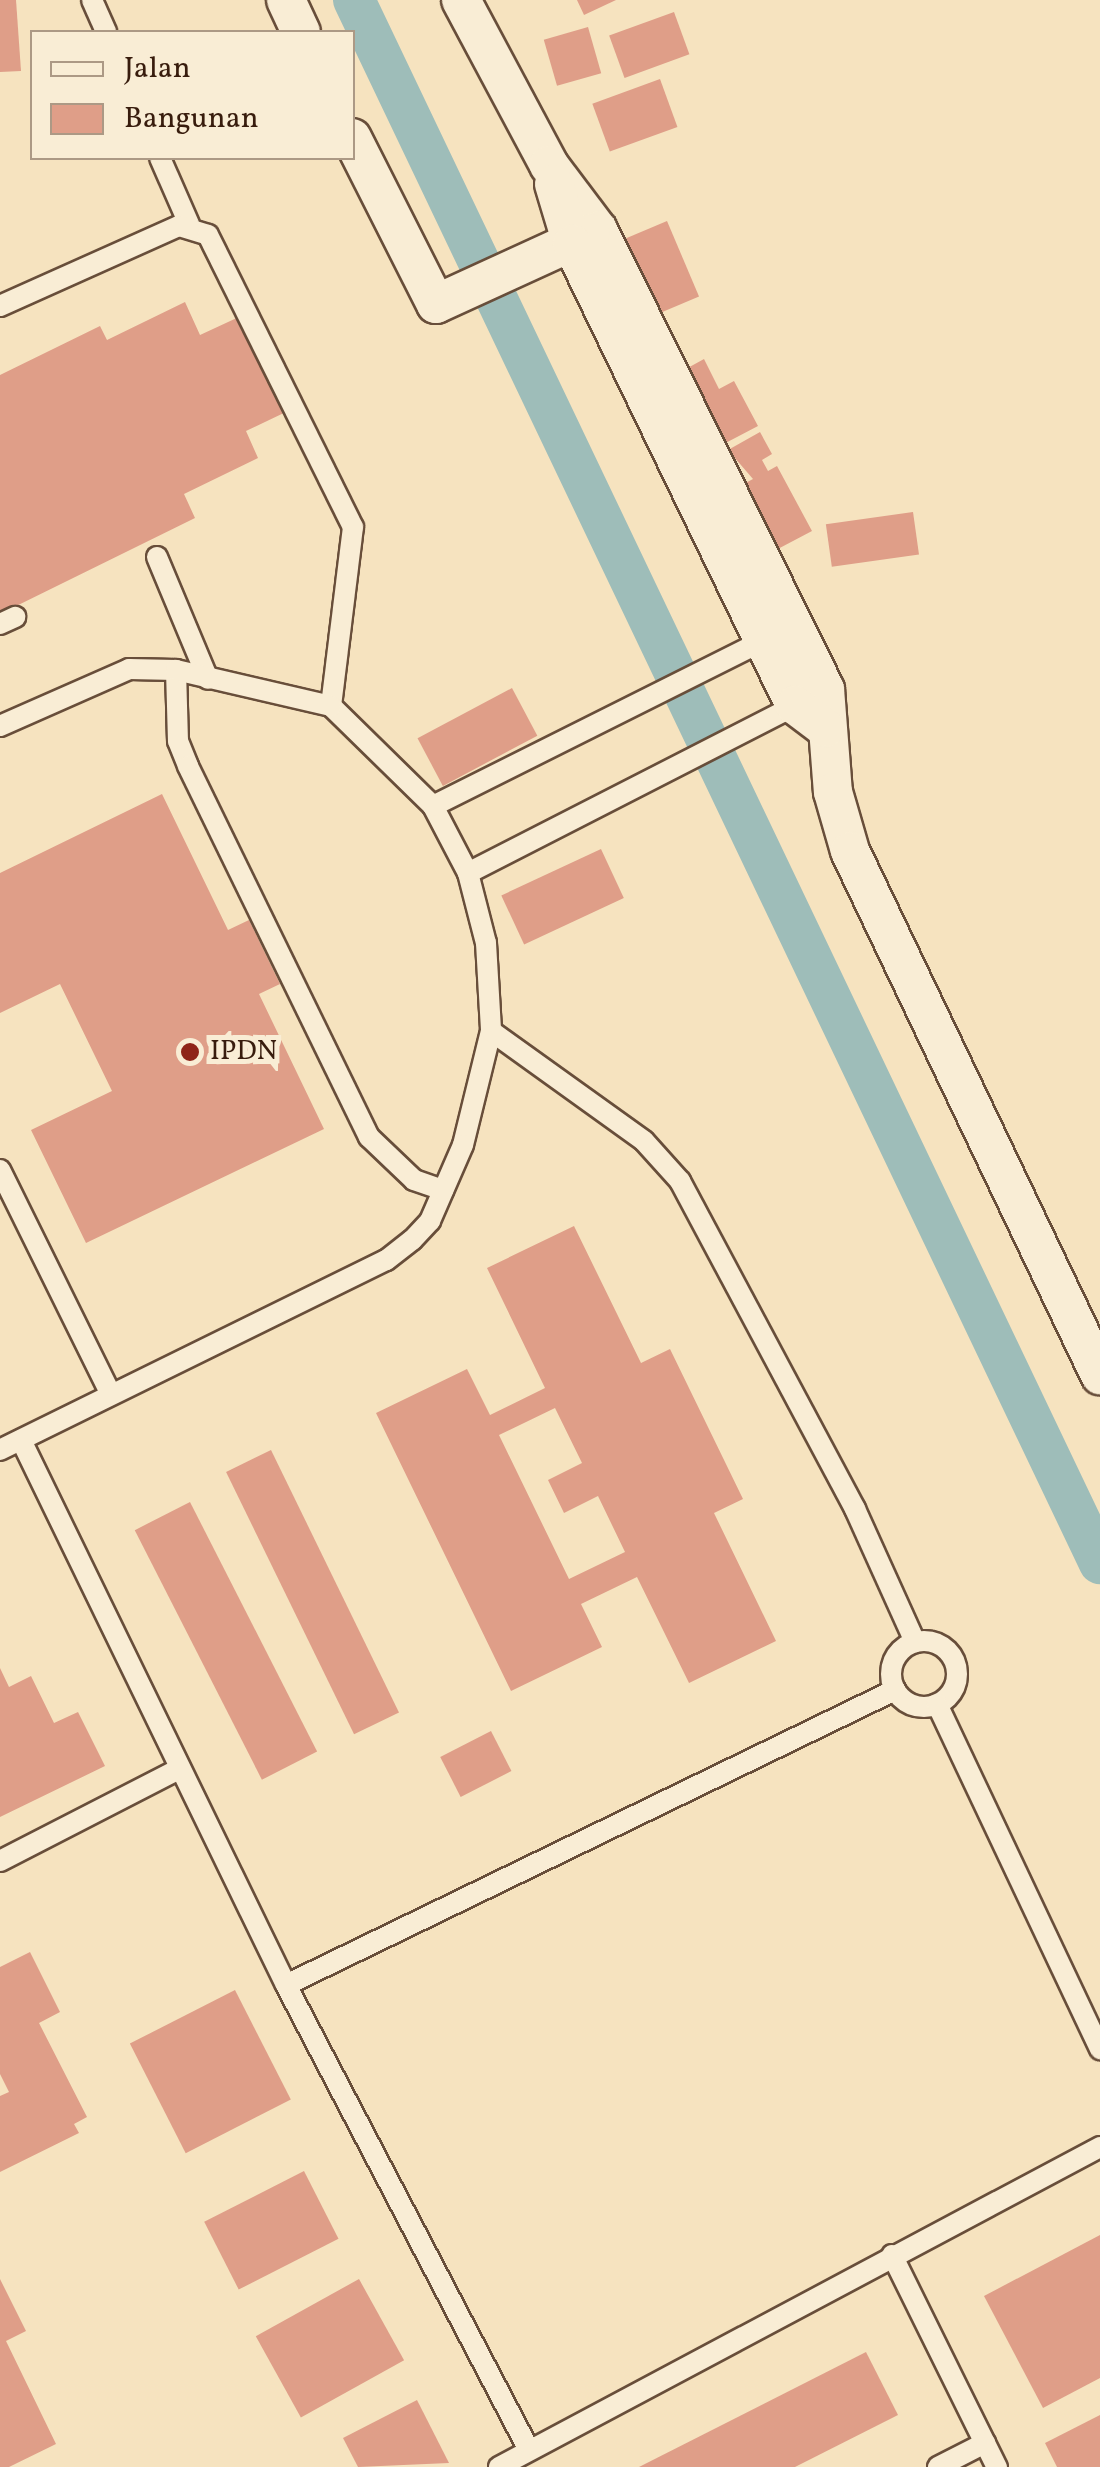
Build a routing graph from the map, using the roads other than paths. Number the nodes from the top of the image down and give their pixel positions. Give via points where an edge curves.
1 (92, 0) edge
2 (286, 0) edge
3 (461, 0) edge
4 (105, 30) edge
5 (301, 30) edge
6 (355, 144) edge
7 (161, 160) edge
8 (189, 224) junction
9 (572, 243) junction
10 (0, 306) edge
11 (157, 557) dead end
12 (768, 639) junction
13 (176, 670) junction
14 (208, 678) junction
15 (799, 703) junction
16 (331, 706) junction
17 (0, 726) edge
18 (433, 806) junction
19 (468, 873) junction
20 (491, 1031) junction
21 (0, 1170) edge
22 (443, 1190) junction
23 (1100, 1375) edge
24 (110, 1393) junction
25 (21, 1440) junction
26 (0, 1450) edge
27 (916, 1642) junction
28 (896, 1690) junction
29 (937, 1704) junction
30 (180, 1769) junction
31 (0, 1862) edge
32 (286, 1985) junction
33 (1100, 2049) edge
34 (1100, 2147) edge
35 (892, 2255) junction
36 (985, 2443) junction
37 (528, 2450) junction
38 (499, 2467) edge
39 (938, 2467) edge
40 (997, 2467) edge

1 - 4 lane
2 - 5 street
3 - 9 street via 548,165
6 - 9 street via 438,305
7 - 8 lane
8 - 10 lane
8 - 16 lane via 208,234 346,498 353,562
9 - 12 street
11 - 14 lane
12 - 15 street
12 - 18 lane
13 - 14 lane
13 - 17 lane via 128,670
13 - 22 lane via 178,741 188,766 369,1137 414,1180
14 - 16 lane
15 - 19 lane
15 - 23 street via 825,728 837,818 850,851
16 - 18 lane
18 - 19 lane
19 - 20 lane via 486,943
20 - 22 lane
20 - 27 lane via 644,1141 680,1181 855,1509
21 - 24 lane
22 - 24 lane via 430,1221 386,1260
24 - 25 lane
25 - 26 lane
25 - 30 lane
27 - 28 lane via 894,1661
27 - 29 lane via 934,1642 955,1663 952,1692
28 - 29 lane via 909,1703
28 - 32 lane
29 - 33 lane
30 - 31 lane
30 - 32 lane
32 - 37 lane
34 - 35 lane
35 - 36 lane
35 - 37 lane
36 - 39 lane
36 - 40 lane
37 - 38 lane

